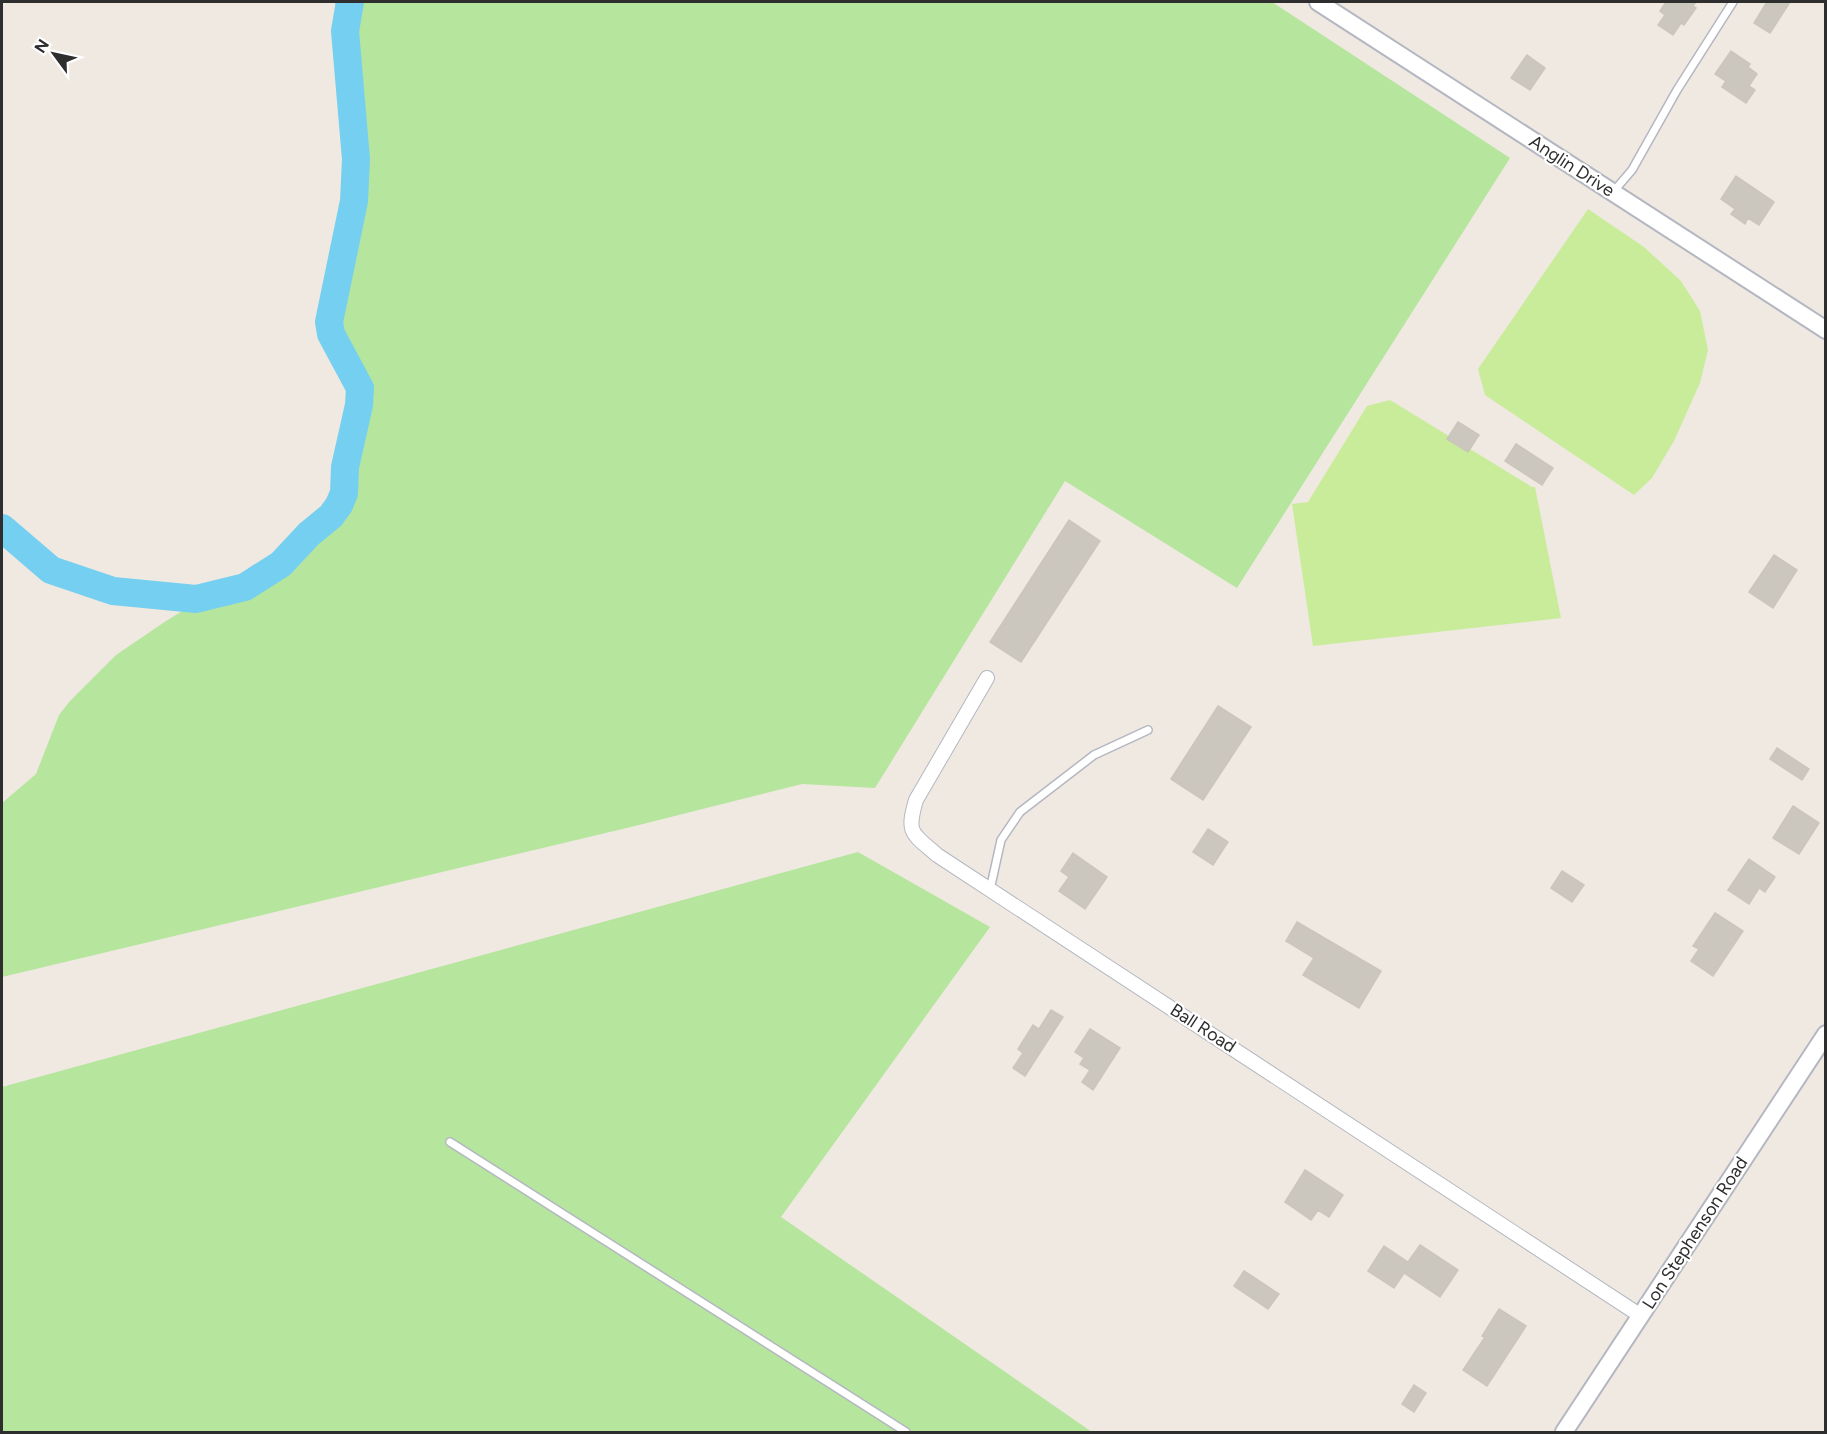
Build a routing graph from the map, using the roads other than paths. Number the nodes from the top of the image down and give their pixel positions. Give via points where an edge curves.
1 (1318, 2) edge
2 (1733, 2) edge
3 (1613, 192) junction
4 (1826, 330) edge
5 (987, 678) dead end
6 (1148, 730) dead end
7 (990, 890) junction
8 (1826, 1034) edge
9 (450, 1142) dead end
10 (1641, 1316) junction
11 (906, 1432) edge
12 (1564, 1432) edge

1 - 3 street, Anglin Drive
2 - 3 lane via 1632,170
3 - 4 street, Anglin Drive
5 - 7 street, Ball Road via 916,800 910,821 916,836 937,855
6 - 7 lane via 1094,755 1020,812 1001,840
7 - 10 street, Ball Road
8 - 10 street, Lon Stephenson Road
9 - 11 lane
10 - 12 street, Lon Stephenson Road

